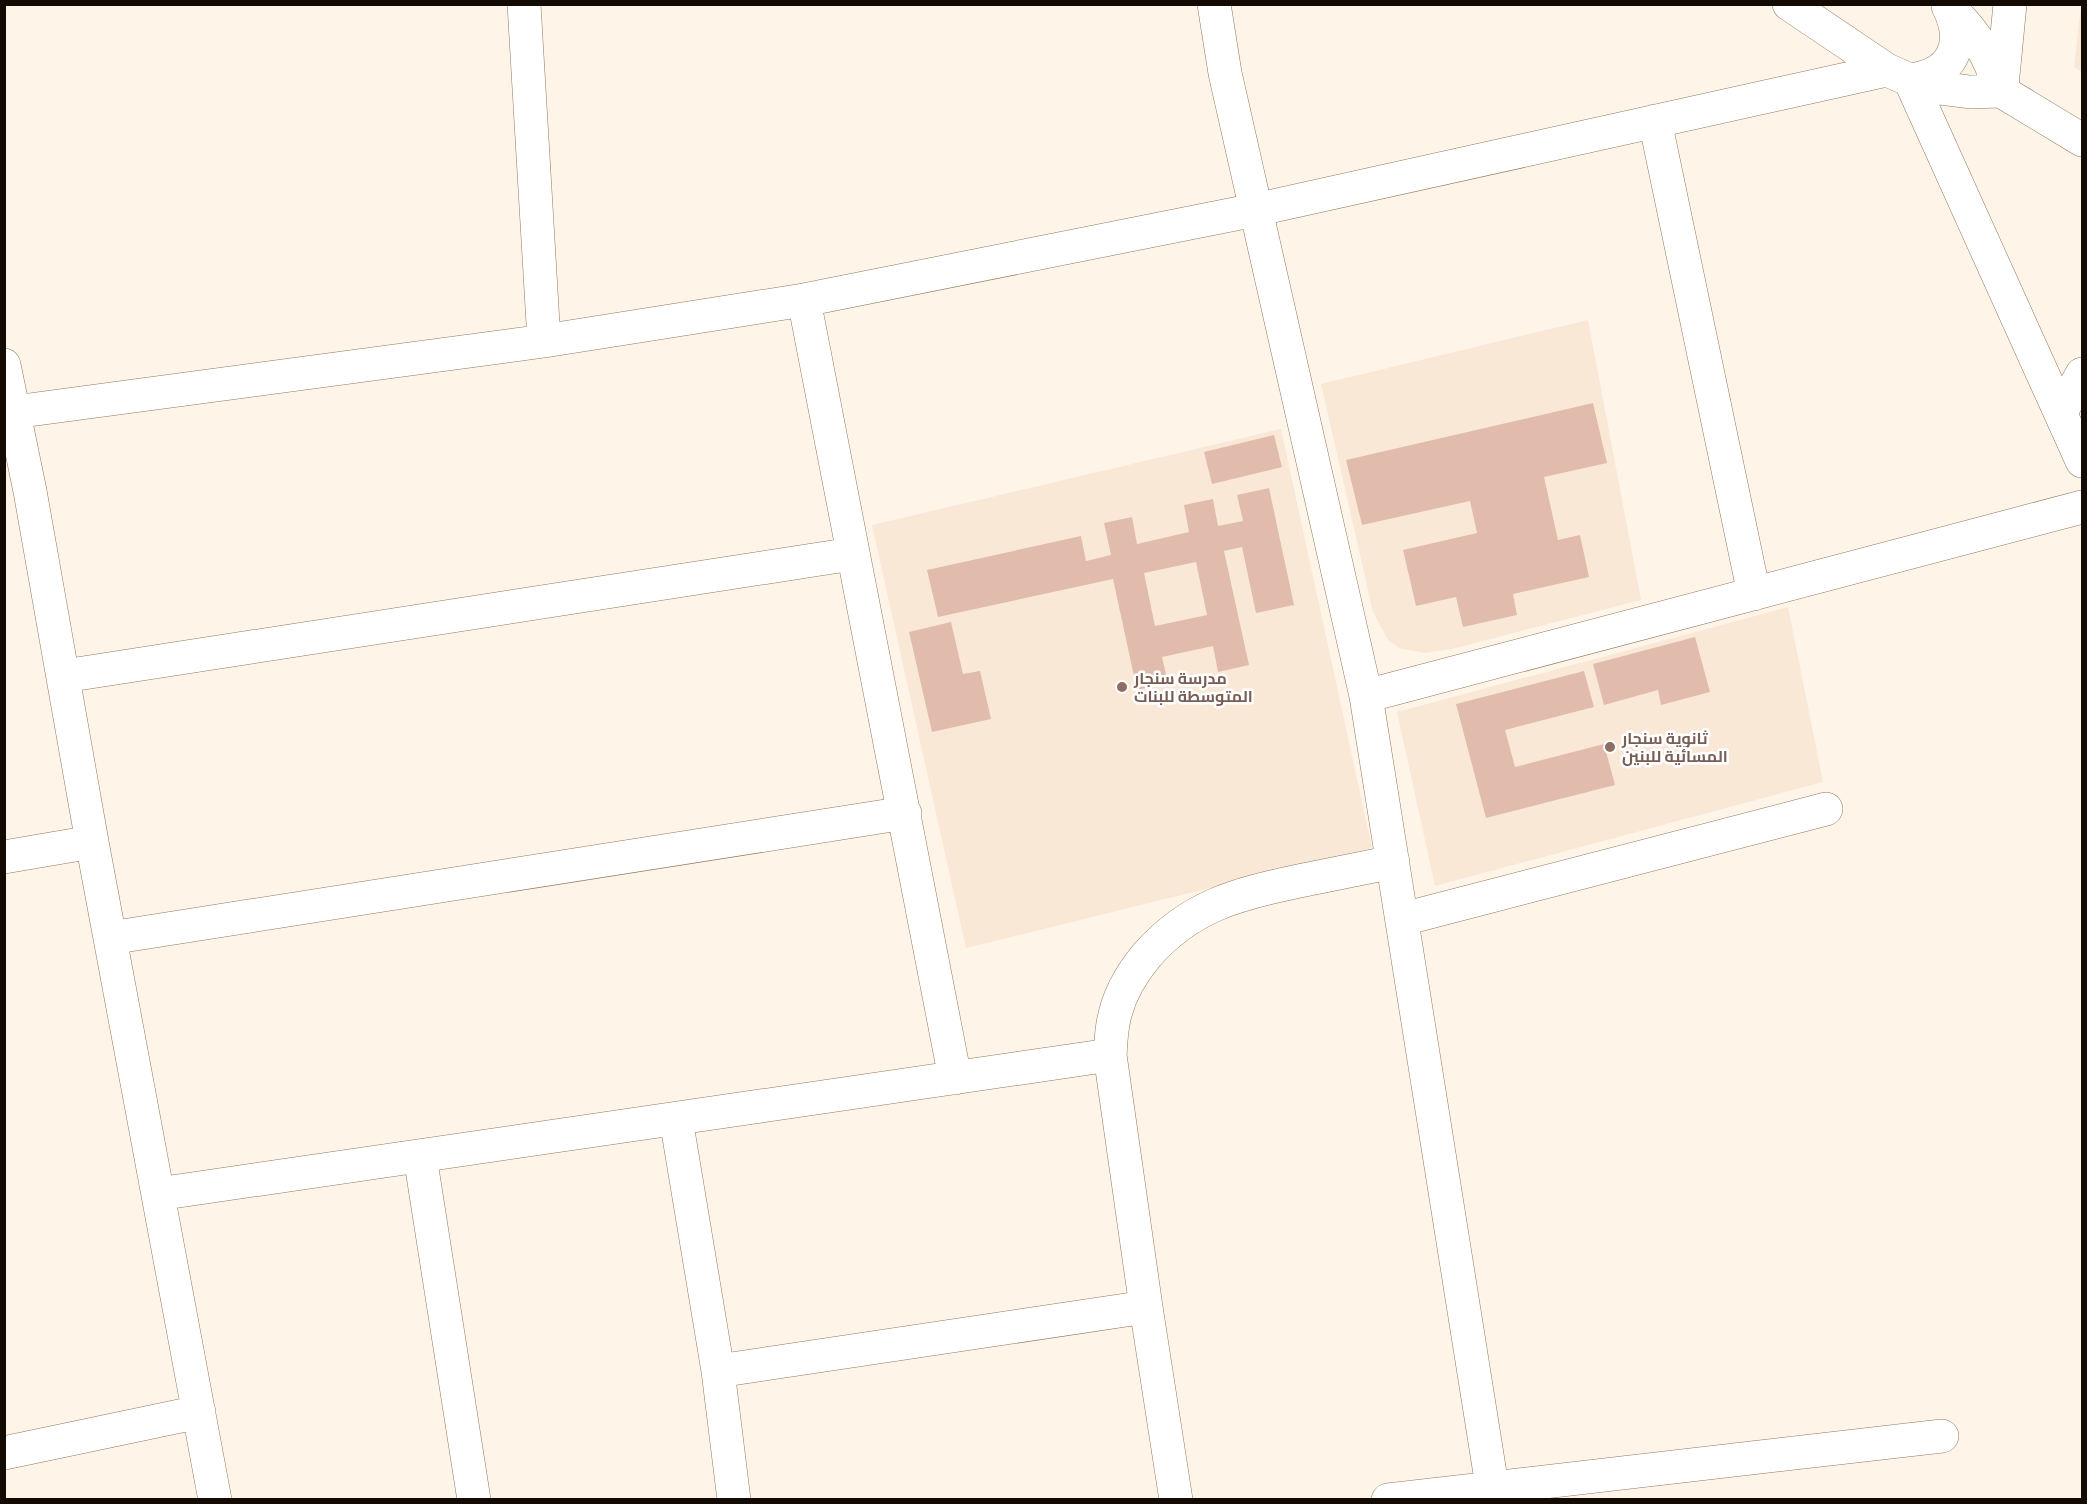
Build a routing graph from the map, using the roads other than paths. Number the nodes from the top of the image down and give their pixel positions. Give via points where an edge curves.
1 (524, 4) edge
2 (1214, 4) edge
3 (1789, 4) edge
4 (2010, 4) edge
5 (1947, 5) edge
6 (1898, 75) junction
7 (2001, 91) junction
8 (1655, 121) junction
9 (2082, 140) edge
10 (1255, 210) junction
11 (804, 300) junction
12 (544, 341) junction
13 (4, 365) edge
14 (2082, 374) edge
15 (14, 412) junction
16 (2061, 412) junction
17 (2082, 461) edge
18 (2082, 507) edge
19 (852, 554) junction
20 (1754, 594) junction
21 (64, 676) junction
22 (1366, 696) junction
23 (1826, 808) dead end
24 (904, 813) junction
25 (92, 842) junction
26 (4, 857) edge
27 (1393, 862) junction
28 (1403, 919) junction
29 (110, 938) junction
30 (1110, 1055) junction
31 (955, 1078) junction
32 (676, 1119) junction
33 (420, 1156) junction
34 (158, 1194) junction
35 (1146, 1307) junction
36 (718, 1371) junction
37 (199, 1412) junction
38 (1942, 1436) dead end
39 (4, 1452) edge
40 (1492, 1486) junction
41 (215, 1500) edge
42 (474, 1500) edge
43 (734, 1500) edge
44 (1176, 1500) edge
45 (1388, 1500) edge

1 - 12 street
2 - 10 street via 1224,73
3 - 6 street
4 - 7 street
5 - 6 street via 1958,30 1953,56 1935,74
5 - 7 street via 1972,30
6 - 7 street via 1940,88
6 - 8 street
6 - 16 street
7 - 9 street
8 - 10 street
8 - 20 street
10 - 11 street
10 - 22 street
11 - 12 street
11 - 19 street
12 - 15 street
13 - 15 street
14 - 16 street
15 - 21 street
16 - 17 street
18 - 20 street
19 - 21 street
19 - 24 street
20 - 22 street
21 - 25 street
22 - 27 street
23 - 28 street
24 - 29 street
24 - 31 street
25 - 26 street
25 - 29 street
27 - 28 street
27 - 30 street via 1247,892 1186,919 1160,940 1136,968 1113,1023
28 - 40 street
29 - 34 street
30 - 31 street
30 - 35 street
31 - 32 street
32 - 33 street
32 - 36 street
33 - 34 street
33 - 42 street
34 - 37 street
35 - 36 street
35 - 44 street
36 - 43 street
37 - 39 street
37 - 41 street
38 - 40 street
40 - 45 street

